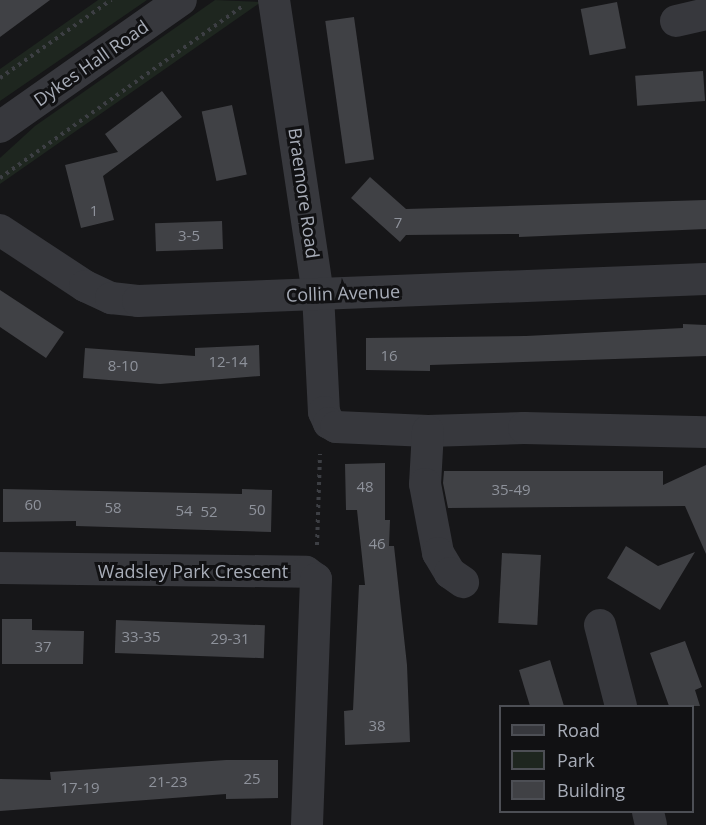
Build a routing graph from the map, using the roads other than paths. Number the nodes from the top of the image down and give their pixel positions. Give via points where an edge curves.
1 (181, 0) edge
2 (274, 0) edge
3 (0, 127) edge
4 (0, 230) edge
5 (706, 279) edge
6 (318, 294) junction
7 (428, 431) junction
8 (706, 432) edge
9 (0, 568) edge
10 (463, 582) dead end
11 (600, 625) dead end
12 (621, 705) edge
13 (307, 825) edge

1 - 3 street, Dykes Hall Road
2 - 6 street, Braemore Road
4 - 6 street, Collin Avenue via 85,286 111,298 138,301
5 - 6 street, Collin Avenue
6 - 7 street, Braemore Road via 324,412 329,423 336,427
7 - 8 street via 524,428
7 - 10 street via 425,484 438,553 450,573
9 - 13 street, Wadsley Park Crescent via 306,572 316,579
11 - 12 street

